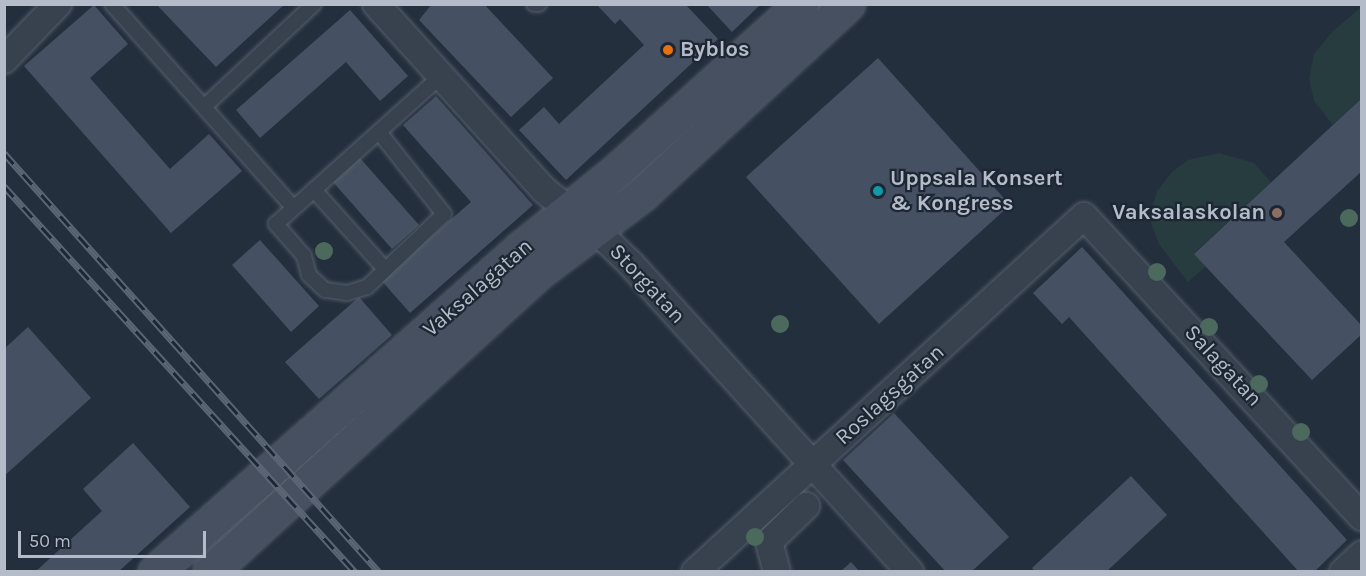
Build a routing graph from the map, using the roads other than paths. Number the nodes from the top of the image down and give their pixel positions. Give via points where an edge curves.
1 (58, 4) edge
2 (112, 4) edge
3 (314, 4) edge
4 (376, 4) edge
5 (534, 4) edge
6 (539, 4) edge
7 (801, 4) edge
8 (847, 4) edge
9 (4, 60) edge
10 (441, 76) junction
11 (205, 106) junction
12 (379, 132) junction
13 (314, 190) junction
14 (294, 208) junction
15 (1083, 216) joint
16 (581, 220) junction
17 (385, 270) junction
18 (812, 466) junction
19 (806, 506) dead end
20 (1362, 517) edge
21 (1362, 554) edge
22 (155, 572) edge
23 (210, 572) edge
24 (695, 572) edge
25 (777, 572) edge
26 (910, 572) edge
27 (1342, 572) edge

1 - 9 street
2 - 11 lane
3 - 11 lane
4 - 10 street, Storgatan
5 - 6 lane
7 - 16 main road, Vaksalagatan
8 - 16 main road, Vaksalagatan via 642,194
10 - 12 lane
10 - 16 street, Storgatan via 544,190
11 - 14 lane
12 - 13 lane
12 - 17 lane via 444,214
13 - 14 lane
13 - 17 lane
14 - 17 lane via 276,224 304,256 309,275 325,290 346,292 367,287
15 - 18 street, Roslagsgatan
15 - 20 street, Salagatan
16 - 18 street, Storgatan via 630,263
16 - 22 main road, Vaksalagatan
16 - 23 main road, Vaksalagatan via 536,274
18 - 24 street, Roslagsgatan
18 - 26 street, Storgatan
19 - 25 street via 769,542
21 - 27 street

